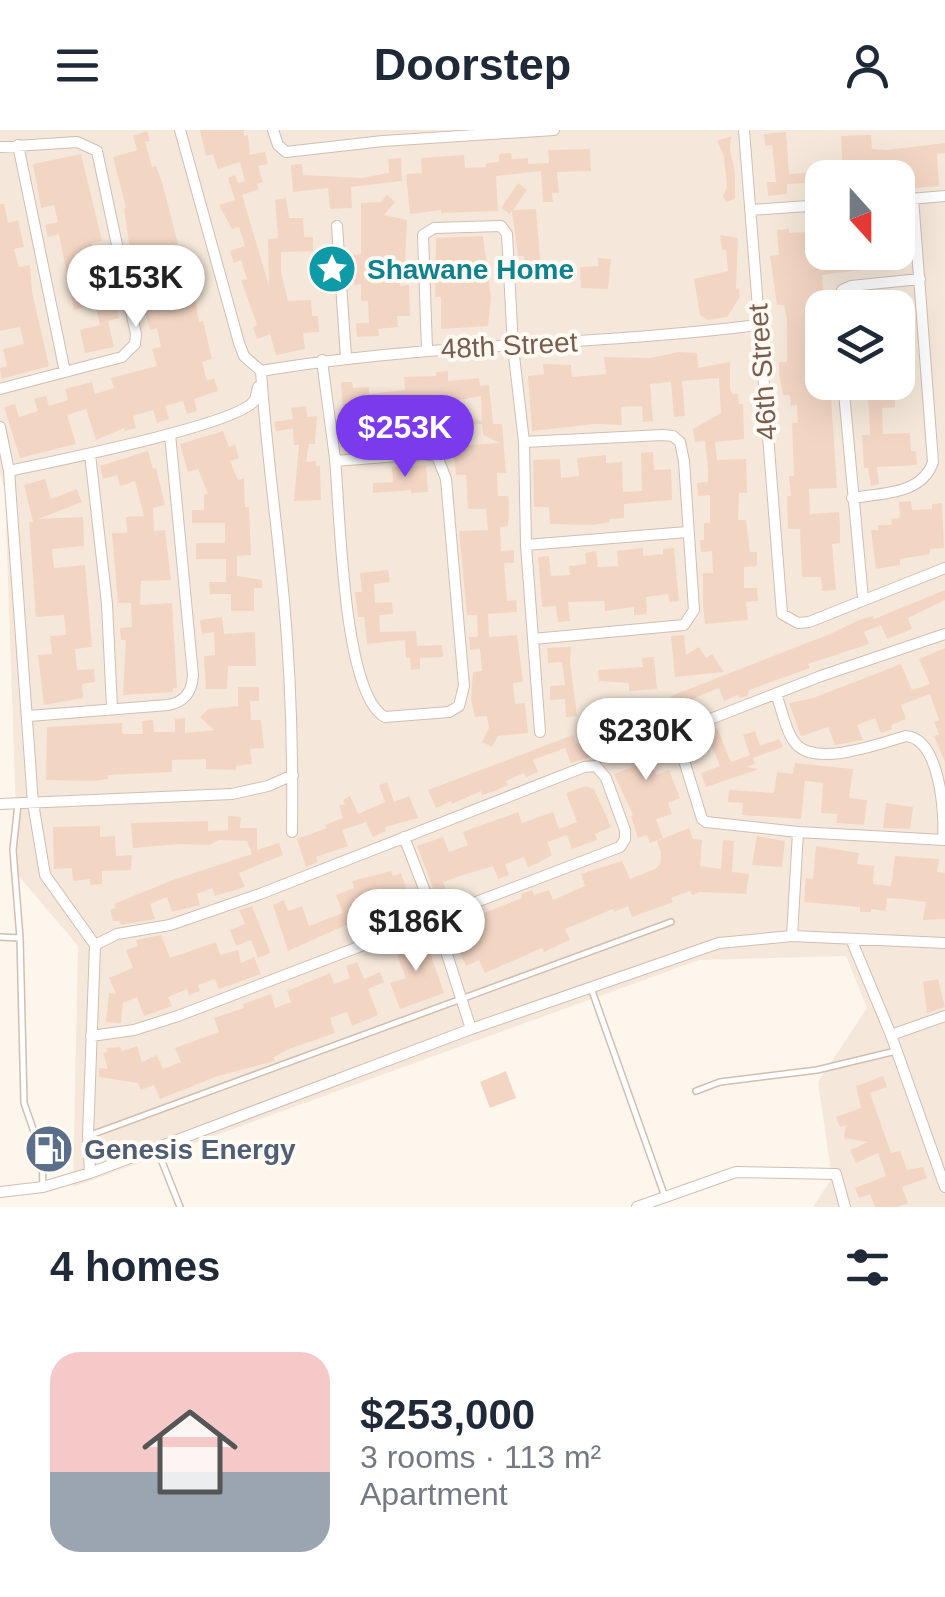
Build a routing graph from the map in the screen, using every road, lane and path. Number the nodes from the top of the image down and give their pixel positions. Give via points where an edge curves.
1 (180, 130) edge
2 (274, 130) edge
3 (554, 130) edge
4 (744, 130) edge
5 (382, 136) edge
6 (18, 145) junction
7 (0, 146) edge
8 (945, 196) edge
9 (915, 198) edge
10 (805, 206) edge
11 (751, 210) junction
12 (915, 221) edge
13 (338, 226) dead end
14 (920, 279) junction
15 (842, 290) edge
16 (758, 325) junction
17 (513, 347) junction
18 (427, 349) junction
19 (346, 357) junction
20 (322, 360) junction
21 (261, 371) junction
22 (65, 372) junction
23 (0, 389) edge
24 (845, 400) edge
25 (0, 427) edge
26 (170, 434) junction
27 (2, 442) edge
28 (524, 442) junction
29 (90, 454) junction
30 (335, 461) junction
31 (9, 471) junction
32 (852, 498) junction
33 (687, 532) junction
34 (526, 545) junction
35 (945, 568) edge
36 (862, 600) junction
37 (945, 634) edge
38 (533, 639) junction
39 (776, 694) junction
40 (112, 708) junction
41 (29, 716) junction
42 (540, 732) dead end
43 (293, 776) junction
44 (33, 803) junction
45 (0, 804) edge
46 (18, 804) junction
47 (292, 832) dead end
48 (798, 832) junction
49 (404, 838) junction
50 (944, 840) edge
51 (435, 917) junction
52 (671, 922) dead end
53 (792, 936) junction
54 (0, 937) edge
55 (20, 938) junction
56 (851, 939) junction
57 (945, 943) edge
58 (95, 945) junction
59 (591, 988) junction
60 (462, 998) junction
61 (945, 1016) edge
62 (471, 1029) junction
63 (890, 1035) junction
64 (91, 1036) junction
65 (896, 1051) junction
66 (696, 1091) dead end
67 (88, 1136) junction
68 (156, 1148) junction
69 (90, 1172) junction
70 (43, 1187) junction
71 (945, 1188) edge
72 (0, 1192) edge
73 (666, 1197) junction
74 (180, 1207) edge
75 (637, 1207) edge
76 (845, 1207) edge

1 - 21 street via 239,343
2 - 5 street via 286,152
3 - 5 street
4 - 11 street, 46th Street
6 - 7 street
6 - 22 street
6 - 22 street via 88,145 104,171 136,344 122,357
8 - 9 street
10 - 11 street
11 - 16 street, 46th Street
12 - 14 street
13 - 19 street
14 - 15 street
14 - 32 street via 934,462 923,482
16 - 17 street, 48th Street
16 - 36 street, 46th Street via 782,614 798,624
17 - 18 street, 48th Street
17 - 18 street via 505,230 463,225 423,235
17 - 28 street
18 - 19 street, 48th Street
19 - 20 street, 48th Street
20 - 21 street, 48th Street
20 - 30 street
21 - 26 street via 255,400 245,409
21 - 43 street
22 - 23 street
24 - 32 street
25 - 27 street
26 - 29 street
26 - 40 street via 192,685 175,704
27 - 31 street
28 - 33 street via 673,436 683,450
28 - 34 street
29 - 31 street
29 - 40 street
30 - 30 street via 348,620 372,704 384,717 450,712 459,706 464,686 442,462 424,454
31 - 41 street
32 - 36 street
33 - 34 street
33 - 38 street via 694,610 684,625
34 - 38 street
35 - 36 street
37 - 39 street
38 - 42 street
39 - 48 street via 686,729 679,744 706,822
39 - 50 street via 792,736 807,751 834,754 916,737 937,775
40 - 41 street
41 - 44 street
43 - 44 street via 232,794
43 - 47 street
44 - 46 street
44 - 58 street via 45,875
45 - 46 street
46 - 55 lane
48 - 50 street
48 - 53 street
49 - 51 street
49 - 51 street via 584,767 596,766 617,804 625,830 620,847
49 - 58 street via 260,894
51 - 60 street
51 - 64 street via 178,1016
52 - 60 lane
53 - 56 street
53 - 59 street via 719,943
54 - 55 lane
55 - 70 lane via 24,1103 42,1155
56 - 57 street
56 - 63 street
58 - 64 street
59 - 62 street
59 - 73 lane
60 - 62 street
60 - 67 lane
61 - 63 street
62 - 68 street
63 - 65 street
64 - 67 street
65 - 66 lane
65 - 71 street
67 - 69 street
68 - 69 street
68 - 74 lane
69 - 70 street
70 - 72 street
73 - 75 street
73 - 76 street via 736,1172 836,1174

